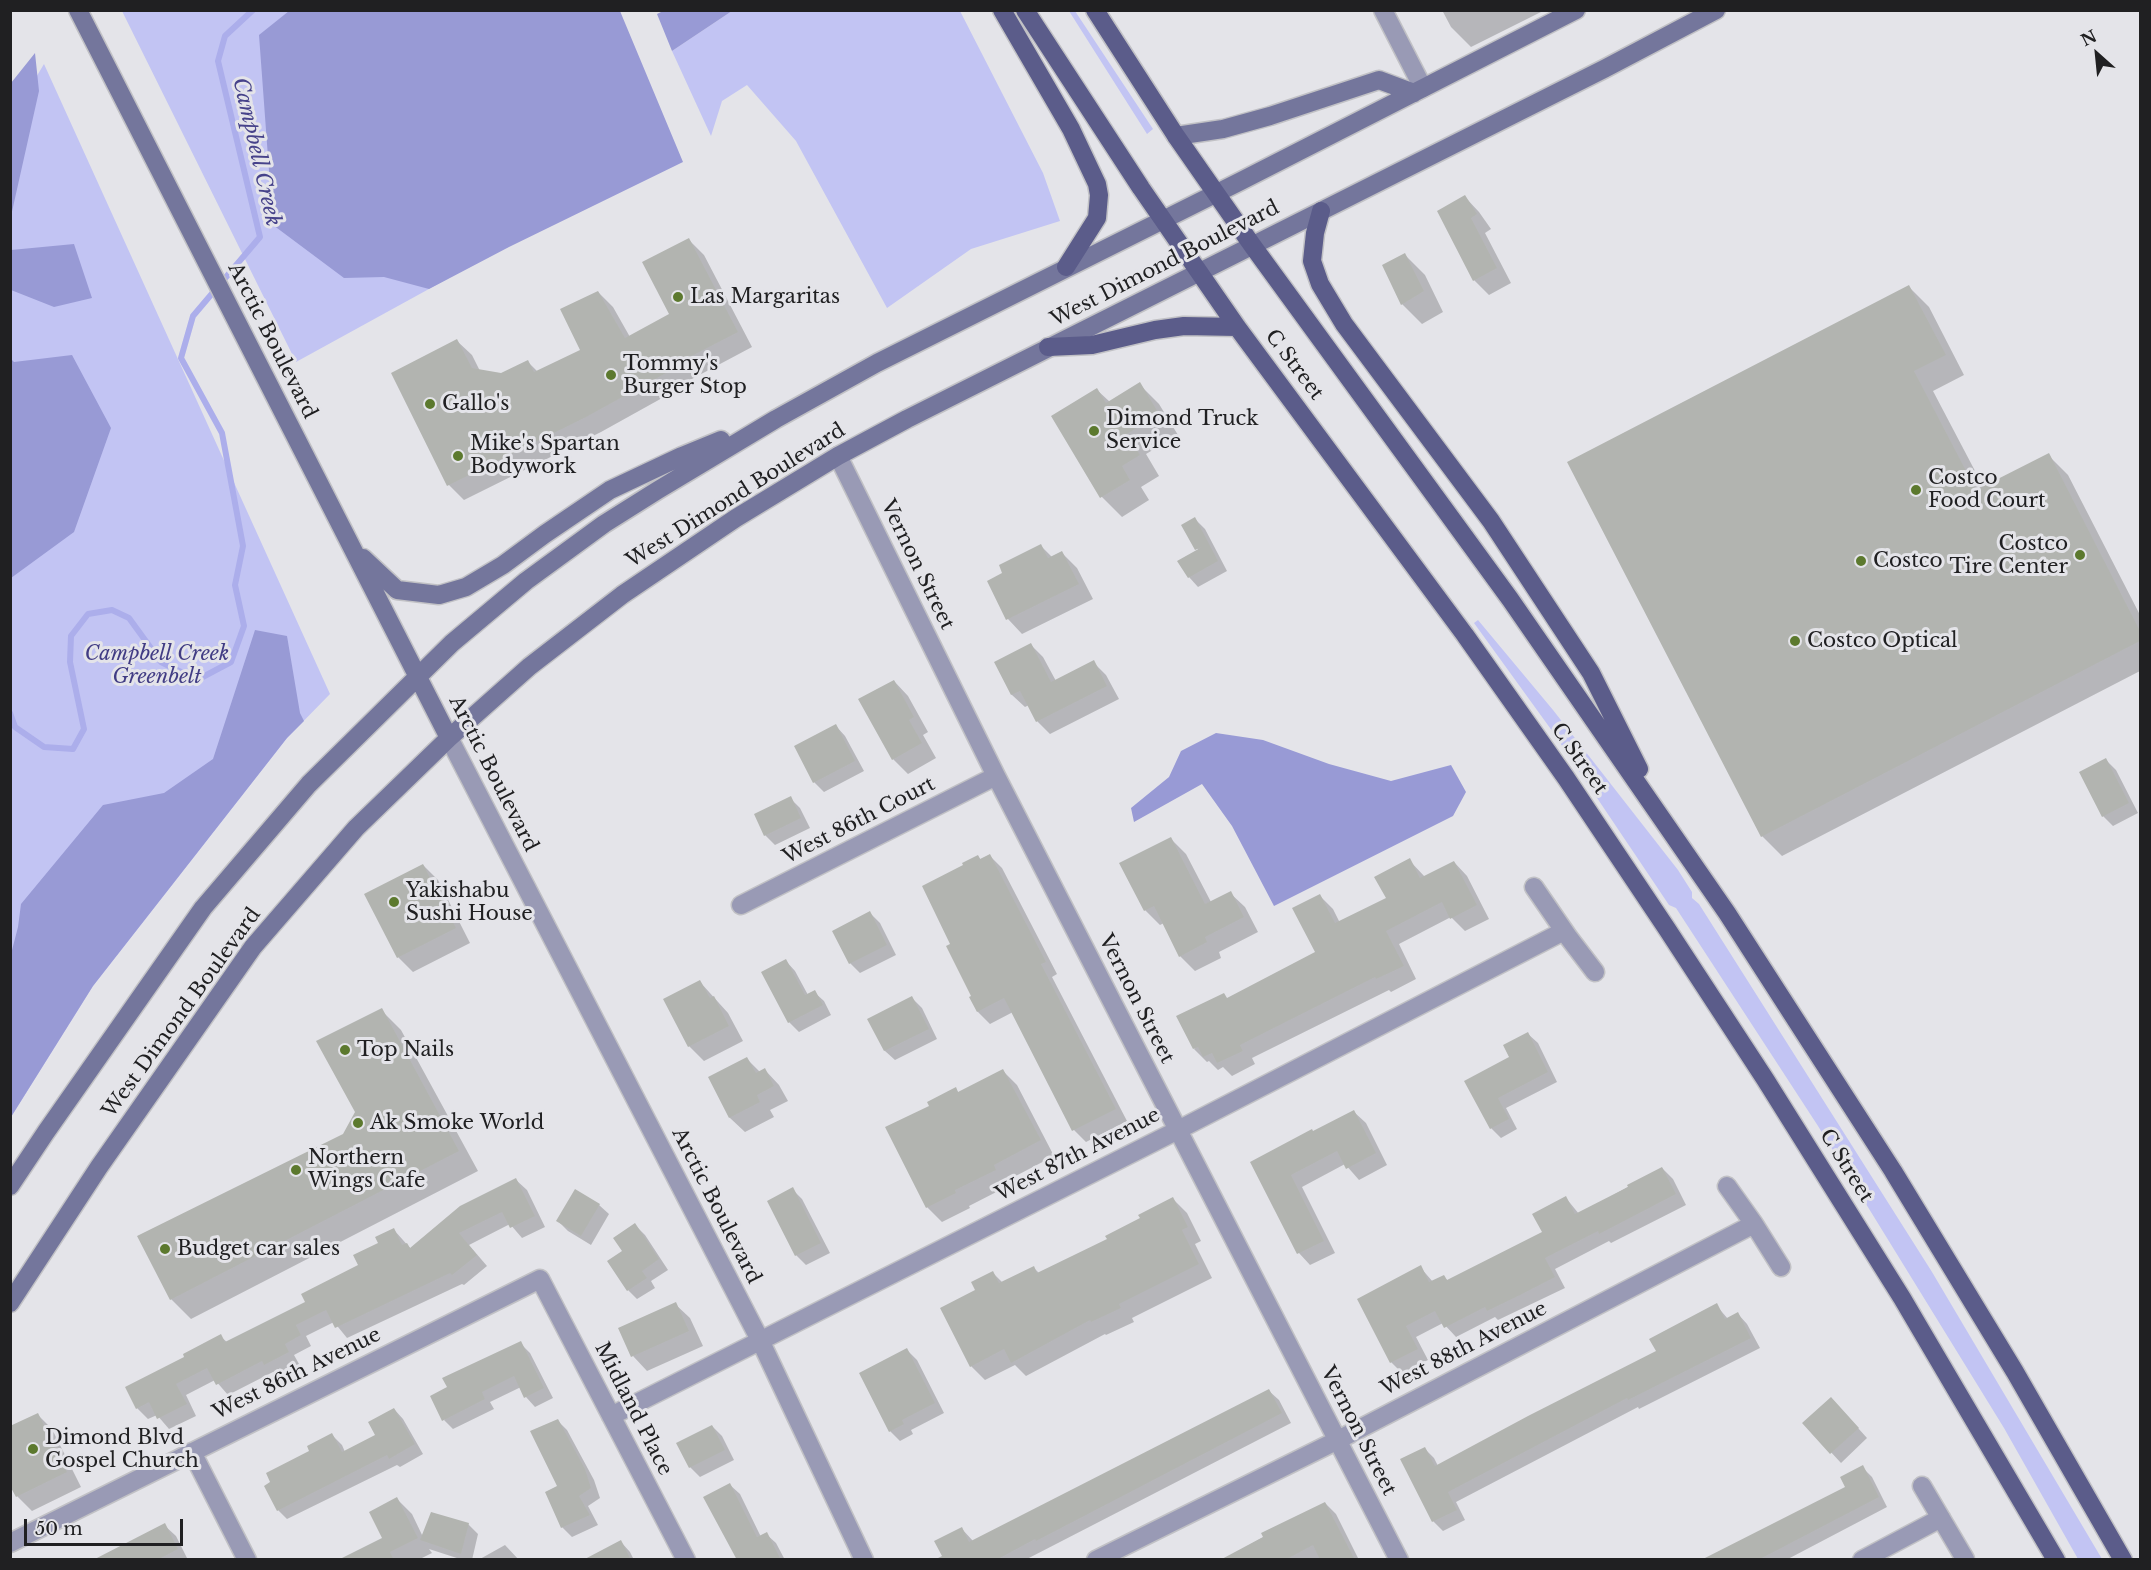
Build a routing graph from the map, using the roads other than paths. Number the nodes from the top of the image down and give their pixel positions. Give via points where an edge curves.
1 (78, 10) edge
2 (1002, 10) edge
3 (1025, 10) edge
4 (1095, 10) edge
5 (1383, 10) edge
6 (1576, 10) edge
7 (1716, 10) edge
8 (1418, 90) junction
9 (1176, 136) junction
10 (1216, 192) junction
11 (1321, 211) junction
12 (1163, 219) junction
13 (1252, 245) junction
14 (1066, 267) junction
15 (1200, 271) junction
16 (1238, 327) junction
17 (1048, 347) junction
18 (776, 419) junction
19 (838, 456) junction
20 (354, 550) junction
21 (418, 676) junction
22 (449, 738) junction
23 (996, 776) junction
24 (1668, 827) junction
25 (1534, 887) dead end
26 (741, 906) dead end
27 (1564, 931) junction
28 (1595, 972) dead end
29 (1178, 1130) junction
30 (10, 1186) edge
31 (1727, 1186) dead end
32 (1754, 1224) junction
33 (1781, 1267) dead end
34 (540, 1279) joint
35 (10, 1303) edge
36 (760, 1340) junction
37 (611, 1416) junction
38 (1338, 1440) junction
39 (192, 1452) junction
40 (1922, 1486) dead end
41 (1941, 1518) junction
42 (10, 1543) edge
43 (1965, 1559) edge
44 (247, 1560) edge
45 (686, 1560) edge
46 (864, 1560) edge
47 (1096, 1560) edge
48 (1399, 1560) edge
49 (1862, 1560) edge
50 (2056, 1560) edge
51 (2123, 1560) edge

1 - 20 main road, Arctic Boulevard
2 - 14 main road via 1071,129 1097,184 1097,218
3 - 12 main road, C Street
4 - 9 main road, C Street
5 - 8 street
6 - 8 main road, West Dimond Boulevard
7 - 11 main road, West Dimond Boulevard
8 - 9 main road via 1379,80 1223,129
8 - 10 main road, West Dimond Boulevard
9 - 10 main road, C Street
10 - 12 main road, West Dimond Boulevard
10 - 13 main road, C Street
11 - 13 main road, West Dimond Boulevard
11 - 24 main road via 1312,261 1320,285 1344,324 1491,521 1591,673
12 - 14 main road, West Dimond Boulevard
12 - 15 main road, C Street
13 - 15 main road, West Dimond Boulevard
13 - 24 main road, C Street via 1510,599
14 - 18 main road, West Dimond Boulevard
15 - 16 main road, C Street
15 - 17 main road, West Dimond Boulevard
16 - 17 main road via 1184,326 1092,345
16 - 50 main road, C Street via 1472,645 1673,939 1896,1288
17 - 19 main road, West Dimond Boulevard
18 - 20 main road via 610,490 503,566 466,587 439,595 397,590
18 - 21 main road, West Dimond Boulevard via 604,524 526,581
19 - 22 main road, West Dimond Boulevard via 736,518 622,595 530,666
19 - 23 street, Vernon Street
20 - 21 main road, Arctic Boulevard
21 - 22 main road, Arctic Boulevard
21 - 30 main road, West Dimond Boulevard via 309,784 203,908
22 - 35 main road, West Dimond Boulevard via 356,828 254,947 99,1167
22 - 36 street, Arctic Boulevard
23 - 26 street, West 86th Court
23 - 29 street, Vernon Street
24 - 51 main road, C Street via 1893,1171
25 - 27 street
27 - 28 street
27 - 29 street, West 87th Avenue
29 - 36 street, West 87th Avenue
29 - 38 street, Vernon Street
31 - 32 street
32 - 33 street
32 - 38 street, West 88th Avenue
34 - 37 street, Midland Place
34 - 39 street, West 86th Avenue
36 - 37 street, West 87th Avenue
36 - 46 street, Arctic Boulevard
37 - 45 street, Midland Place
38 - 47 street, West 88th Avenue
38 - 48 street, Vernon Street
39 - 42 street, West 86th Avenue
39 - 44 street
40 - 41 street
41 - 43 street
41 - 49 street

